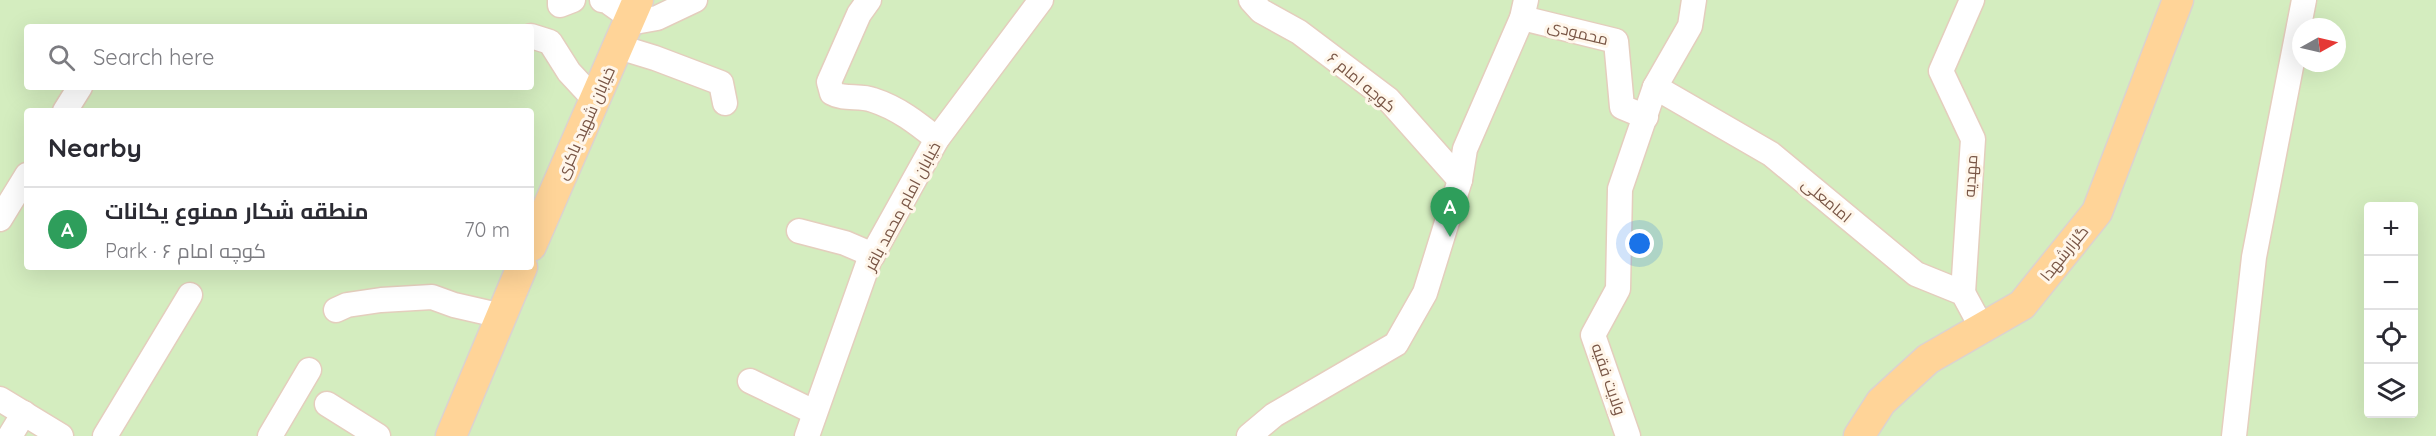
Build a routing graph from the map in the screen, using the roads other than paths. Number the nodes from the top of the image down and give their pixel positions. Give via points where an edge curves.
1 (560, 0) edge
2 (573, 0) edge
3 (602, 0) edge
4 (695, 0) edge
5 (869, 0) edge
6 (1041, 0) edge
7 (1251, 0) edge
8 (1694, 0) edge
9 (1972, 0) edge
10 (2178, 0) edge
11 (2304, 0) edge
12 (1524, 9) edge
13 (629, 22) edge
14 (534, 37) edge
15 (1655, 87) junction
16 (78, 90) edge
17 (595, 100) junction
18 (725, 103) dead end
19 (67, 108) edge
20 (1646, 117) junction
21 (937, 139) junction
22 (24, 180) edge
23 (1460, 180) junction
24 (539, 206) edge
25 (0, 219) edge
26 (534, 231) edge
27 (799, 231) dead end
28 (873, 255) junction
29 (521, 270) edge
30 (1963, 293) junction
31 (190, 295) dead end
32 (336, 310) dead end
33 (502, 315) junction
34 (1982, 328) junction
35 (309, 370) dead end
36 (750, 381) dead end
37 (0, 399) edge
38 (327, 404) dead end
39 (814, 412) junction
40 (24, 413) junction
41 (10, 436) edge
42 (61, 436) edge
43 (105, 436) edge
44 (270, 436) edge
45 (378, 436) edge
46 (452, 436) edge
47 (807, 436) edge
48 (1249, 436) edge
49 (1629, 436) edge
50 (1859, 436) edge
51 (2234, 436) edge

1 - 2 street via 560,5
3 - 13 street via 608,1
4 - 13 street via 657,18
5 - 21 street via 829,82 832,93 872,99 906,115
6 - 21 street, خیابان امام محمد باقر
7 - 23 street, کوچه امام ۶ via 1261,11 1299,32 1388,99
8 - 15 street, ولایت فقیه via 1690,26
9 - 30 street, مهدیه via 1941,71 1972,139
10 - 34 main road, گلزارشهدا via 2097,212 2022,305
11 - 51 street via 2254,257
12 - 20 street, محمودی via 1616,41 1622,107
12 - 23 street via 1465,149
13 - 17 main road, خیابان شهید باکری
13 - 18 street via 656,58 721,83
14 - 17 street via 550,42 569,72
15 - 20 street, ولایت فقیه
15 - 30 street, امامعلی via 1771,154 1916,274
16 - 19 street
17 - 24 main road, خیابان شهید باکری
20 - 49 street, ولایت فقیه via 1620,189 1618,289 1593,335
21 - 28 street, خیابان امام محمد باقر
22 - 25 street
23 - 48 street via 1425,293 1396,344 1274,415
24 - 26 main road, خیابان شهید باکری
27 - 28 street
28 - 39 street, خیابان امام محمد باقر
29 - 33 main road
30 - 34 street
31 - 43 street
32 - 33 street via 381,300 432,297 454,306
33 - 46 main road
34 - 50 main road, گلزارشهدا via 1928,359 1881,402
35 - 44 street
36 - 39 street
37 - 40 street
38 - 45 street
39 - 47 street, خیابان امام محمد باقر
40 - 41 street
40 - 42 street

